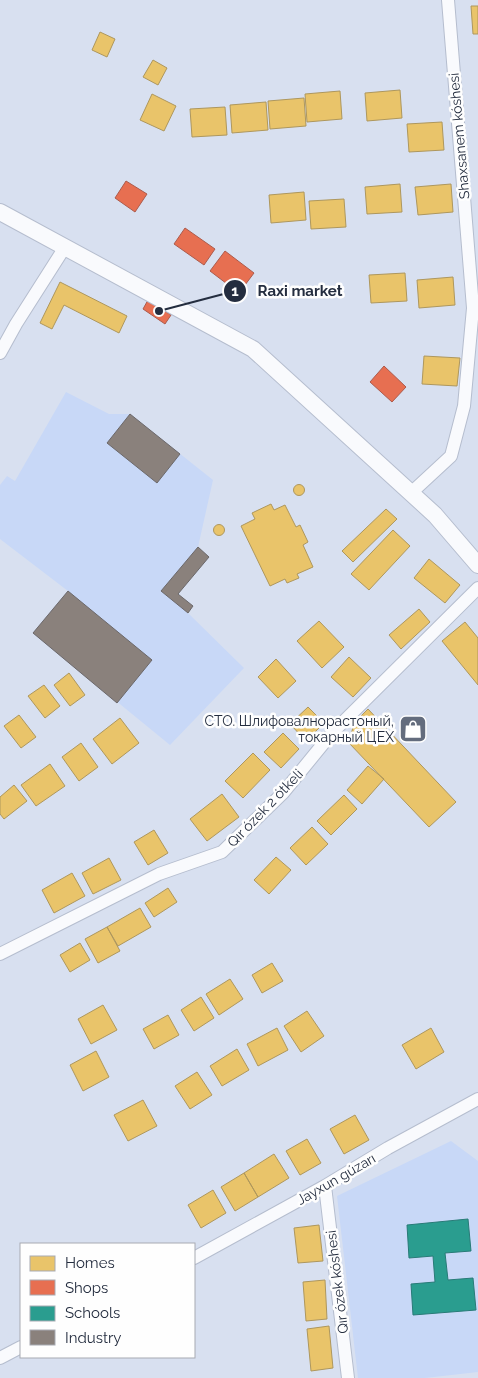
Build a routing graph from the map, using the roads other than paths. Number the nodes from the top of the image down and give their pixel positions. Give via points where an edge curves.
1 (448, 0) edge
2 (0, 212) edge
3 (65, 247) junction
4 (0, 353) edge
5 (410, 493) junction
6 (478, 565) edge
7 (478, 588) edge
8 (0, 954) edge
9 (478, 1099) edge
10 (325, 1186) junction
11 (195, 1257) edge
12 (20, 1348) edge
13 (0, 1358) edge
14 (348, 1378) edge

1 - 5 street, Shaxsanem kóshesi via 473,308 464,406 451,456
2 - 3 street
3 - 4 street
3 - 5 street via 253,349
5 - 6 street via 435,515
7 - 8 street, Qır ózek 2 ótkeli via 332,733 283,793 222,852 159,874
9 - 10 street, Jayxun gúzarı
10 - 11 street, Jayxun gúzarı
10 - 14 street, Qır ózek kóshesi
12 - 13 street

